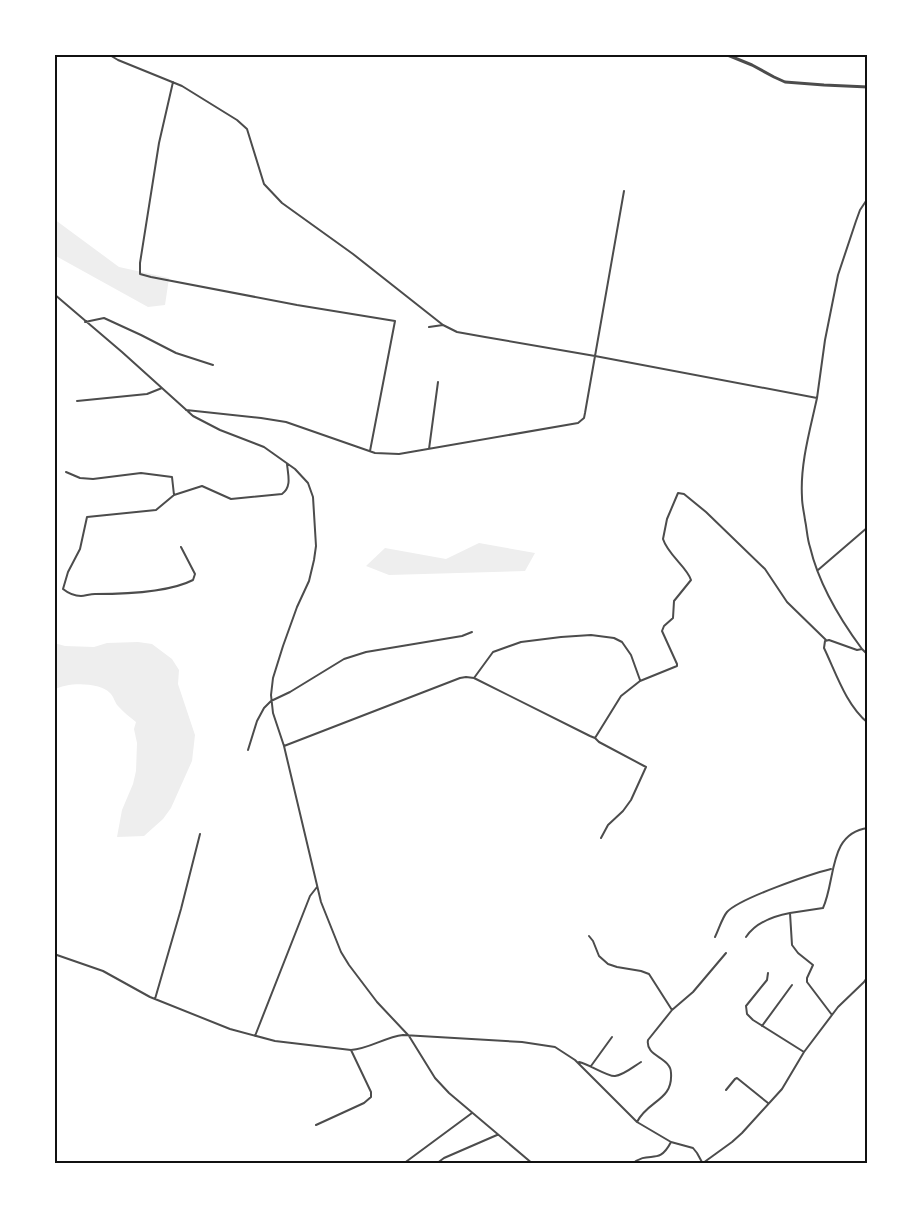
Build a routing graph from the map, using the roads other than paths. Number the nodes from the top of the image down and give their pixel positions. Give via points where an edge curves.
1 (108, 54) edge
2 (724, 54) edge
3 (173, 82) junction
4 (868, 87) edge
5 (624, 191) dead end
6 (868, 198) edge
7 (54, 294) edge
8 (85, 322) junction
9 (443, 325) junction
10 (429, 327) dead end
11 (595, 356) junction
12 (213, 365) dead end
13 (438, 382) dead end
14 (162, 388) junction
15 (817, 398) junction
16 (77, 400) dead end
17 (186, 410) junction
18 (429, 449) junction
19 (370, 451) junction
20 (287, 464) junction
21 (66, 472) dead end
22 (174, 495) junction
23 (868, 527) edge
24 (181, 547) dead end
25 (817, 571) junction
26 (472, 632) dead end
27 (826, 640) junction
28 (862, 649) junction
29 (868, 655) edge
30 (474, 678) junction
31 (640, 681) junction
32 (271, 701) junction
33 (868, 723) edge
34 (596, 738) junction
35 (284, 746) junction
36 (248, 750) dead end
37 (868, 828) edge
38 (200, 834) dead end
39 (601, 838) dead end
40 (833, 869) junction
41 (317, 886) junction
42 (790, 913) junction
43 (588, 936) dead end
44 (715, 937) dead end
45 (746, 937) dead end
46 (726, 953) dead end
47 (54, 954) edge
48 (768, 973) dead end
49 (868, 976) edge
50 (792, 985) dead end
51 (155, 999) junction
52 (672, 1010) junction
53 (832, 1015) junction
54 (762, 1026) junction
55 (255, 1036) junction
56 (409, 1036) junction
57 (612, 1037) dead end
58 (351, 1050) junction
59 (804, 1052) junction
60 (578, 1062) junction
61 (641, 1062) dead end
62 (591, 1066) junction
63 (726, 1090) dead end
64 (768, 1103) junction
65 (472, 1113) junction
66 (638, 1122) junction
67 (316, 1125) dead end
68 (497, 1135) junction
69 (671, 1142) junction
70 (703, 1163) edge
71 (403, 1164) edge
72 (436, 1164) edge
73 (533, 1164) edge
74 (632, 1164) edge

1 - 3 street
2 - 4 street via 785,82
3 - 9 street via 247,129 264,184 282,203
3 - 19 street via 159,143 140,274 395,321
5 - 11 street
6 - 15 street via 855,221 838,275
7 - 8 street
8 - 12 street via 104,318 176,353
8 - 14 street
9 - 10 street
9 - 11 street via 485,338
11 - 15 street
11 - 18 street via 584,418 578,423
13 - 18 street
14 - 16 street via 147,394
14 - 17 street
15 - 25 street via 802,497
17 - 19 street via 286,422
17 - 20 street via 220,430 264,447
18 - 19 street via 399,454
20 - 22 street via 289,486 282,494 231,499 202,486
20 - 32 street via 308,483 313,497 316,546 309,581 276,668
21 - 22 street via 93,479 141,473 172,477
22 - 24 street via 156,510 87,517 80,549 63,589 80,596 184,585 194,580 195,574
23 - 25 street
25 - 28 street via 842,621
26 - 32 street via 344,659
27 - 28 street
27 - 31 street via 787,602 765,569 680,492 662,537 691,578 674,601 673,618 662,631 677,666
27 - 33 street via 824,648 842,686
28 - 29 street
30 - 31 street via 493,652 521,642 591,635 622,642
30 - 34 street
30 - 35 street via 460,678
31 - 34 street via 621,696
32 - 35 street
32 - 36 street via 257,721
34 - 39 street via 646,767 631,800
35 - 41 street
37 - 40 street via 847,837
38 - 51 street
40 - 42 street via 823,908
40 - 44 street via 743,901 728,911
41 - 55 street
41 - 56 street via 341,952 377,1002
42 - 45 street via 763,922
42 - 53 street via 792,945 813,965 807,982
43 - 52 street via 608,964 649,974
46 - 52 street
47 - 51 street via 107,972
48 - 54 street via 767,980 746,1006 749,1017
49 - 53 street
50 - 54 street
51 - 55 street
52 - 66 street via 647,1043 648,1049 670,1067 668,1091 644,1111
53 - 59 street
54 - 59 street
55 - 58 street
56 - 58 street
56 - 60 street via 548,1045
56 - 65 street via 435,1078
57 - 62 street
58 - 67 street via 371,1097
59 - 64 street via 782,1089
60 - 62 street
60 - 66 street
61 - 62 street via 617,1076
63 - 64 street via 737,1078
64 - 70 street via 732,1142
65 - 68 street
65 - 71 street
66 - 69 street
68 - 72 street
68 - 73 street
69 - 70 street via 693,1148
69 - 74 street via 660,1156 639,1158

